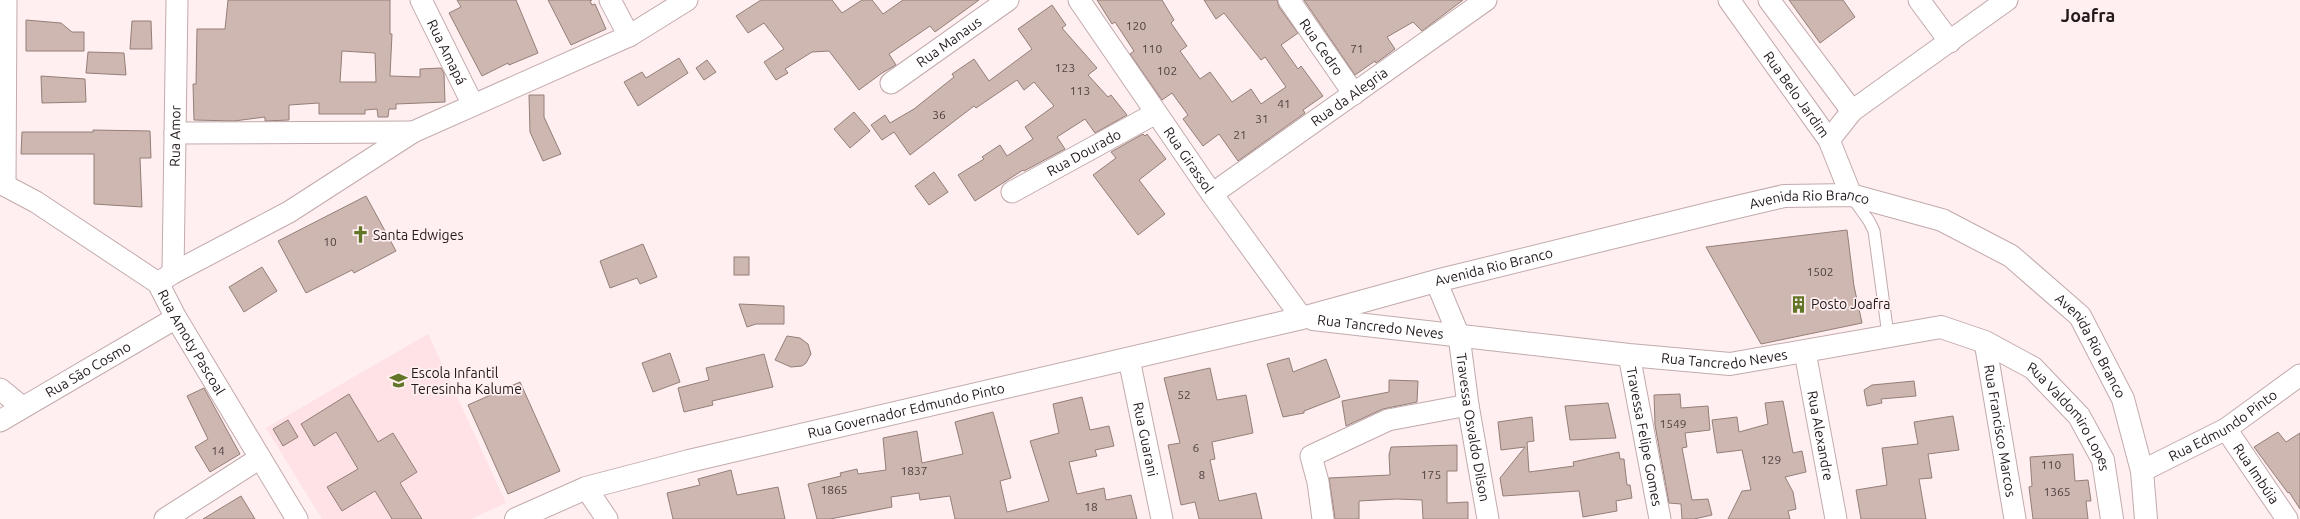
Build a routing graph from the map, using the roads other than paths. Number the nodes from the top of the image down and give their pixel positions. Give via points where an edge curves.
1 (6, 0) edge
2 (177, 0) edge
3 (421, 0) edge
4 (610, 0) edge
5 (687, 0) edge
6 (1008, 0) edge
7 (1079, 0) edge
8 (1289, 0) edge
9 (1486, 0) edge
10 (1730, 0) edge
11 (1770, 0) edge
12 (1919, 0) edge
13 (2007, 0) edge
14 (629, 36) junction
15 (1950, 42) junction
16 (891, 83) dead end
17 (1354, 94) junction
18 (473, 104) junction
19 (1852, 110) junction
20 (1156, 113) junction
21 (413, 132) junction
22 (175, 133) junction
23 (1829, 140) junction
24 (3, 184) edge
25 (1012, 192) dead end
26 (1212, 194) junction
27 (1851, 195) junction
28 (165, 278) junction
29 (1436, 280) junction
30 (176, 318) junction
31 (1302, 318) junction
32 (1888, 335) junction
33 (1459, 336) junction
34 (1985, 342) junction
35 (1805, 352) junction
36 (1629, 355) junction
37 (1129, 359) junction
38 (2300, 375) edge
39 (0, 389) edge
40 (1468, 405) junction
41 (22, 407) junction
42 (0, 421) edge
43 (2226, 429) junction
44 (260, 458) junction
45 (2142, 471) junction
46 (586, 488) junction
47 (165, 519) edge
48 (297, 519) edge
49 (516, 519) edge
50 (607, 519) edge
51 (1162, 519) edge
52 (1323, 519) edge
53 (1488, 519) edge
54 (1660, 519) edge
55 (1836, 519) edge
56 (2015, 519) edge
57 (2112, 519) edge
58 (2146, 519) edge
59 (2286, 519) edge

1 - 24 street
2 - 22 street, Rua Amor
3 - 18 street, Rua Amapá
4 - 14 street
5 - 14 street
6 - 16 street, Rua Manaus
7 - 20 street, Rua Girassol
8 - 17 street, Rua Cedro
9 - 17 street, Rua da Alegria
10 - 23 street, Rua Belo Jardim
11 - 19 street
12 - 15 street
13 - 15 street
14 - 18 street
15 - 19 street
17 - 26 street, Rua da Alegria
18 - 21 street
19 - 23 street
20 - 25 street, Rua Dourado
20 - 26 street, Rua Girassol
21 - 22 street
21 - 28 street via 289,212
22 - 28 street, Rua Amor
23 - 27 street, Rua Belo Jardim
24 - 28 street, Rua Amoty Pascoal
26 - 31 street, Rua Girassol
27 - 29 street, Avenida Rio Branco via 1784,196
27 - 32 lane via 1870,220 1874,231
27 - 45 street, Avenida Rio Branco via 1942,220 2011,256 2080,316 2123,399
28 - 30 street, Rua Amoty Pascoal
29 - 31 street, Avenida Rio Branco
29 - 33 street, Rua Tancredo Neves
30 - 41 street, Rua São Cosmo
30 - 44 street, Rua Amoty Pascoal
31 - 33 street, Rua Tancredo Neves
31 - 37 street, Rua Governador Edmundo Pinto
32 - 34 street, Rua Tancredo Neves via 1941,327
32 - 35 street, Rua Tancredo Neves
33 - 36 street, Rua Tancredo Neves
33 - 40 street, Travessa Osvaldo Dilson
34 - 56 street, Rua Francisco Marcos
34 - 57 street, Rua Valdomiro Lopes via 2033,368 2079,416 2102,460
35 - 36 street, Rua Tancredo Neves via 1730,364
35 - 55 street, Rua Alexandre
36 - 54 street, Travessa Felipe Gomes
37 - 46 street, Rua Governador Edmundo Pinto via 689,461
37 - 51 street, Rua Guarani
38 - 43 street, Rua Edmundo Pinto
39 - 41 street
40 - 52 street via 1388,420 1311,456 1318,482
40 - 53 street, Travessa Osvaldo Dilson
41 - 42 street, Rua São Cosmo
43 - 45 street, Rua Edmundo Pinto
43 - 59 street, Rua Imbúia
44 - 47 street
44 - 48 street, Rua Amoty Pascoal
45 - 58 street, Avenida Rio Branco
46 - 49 street, Rua Governador Edmundo Pinto
46 - 50 street

